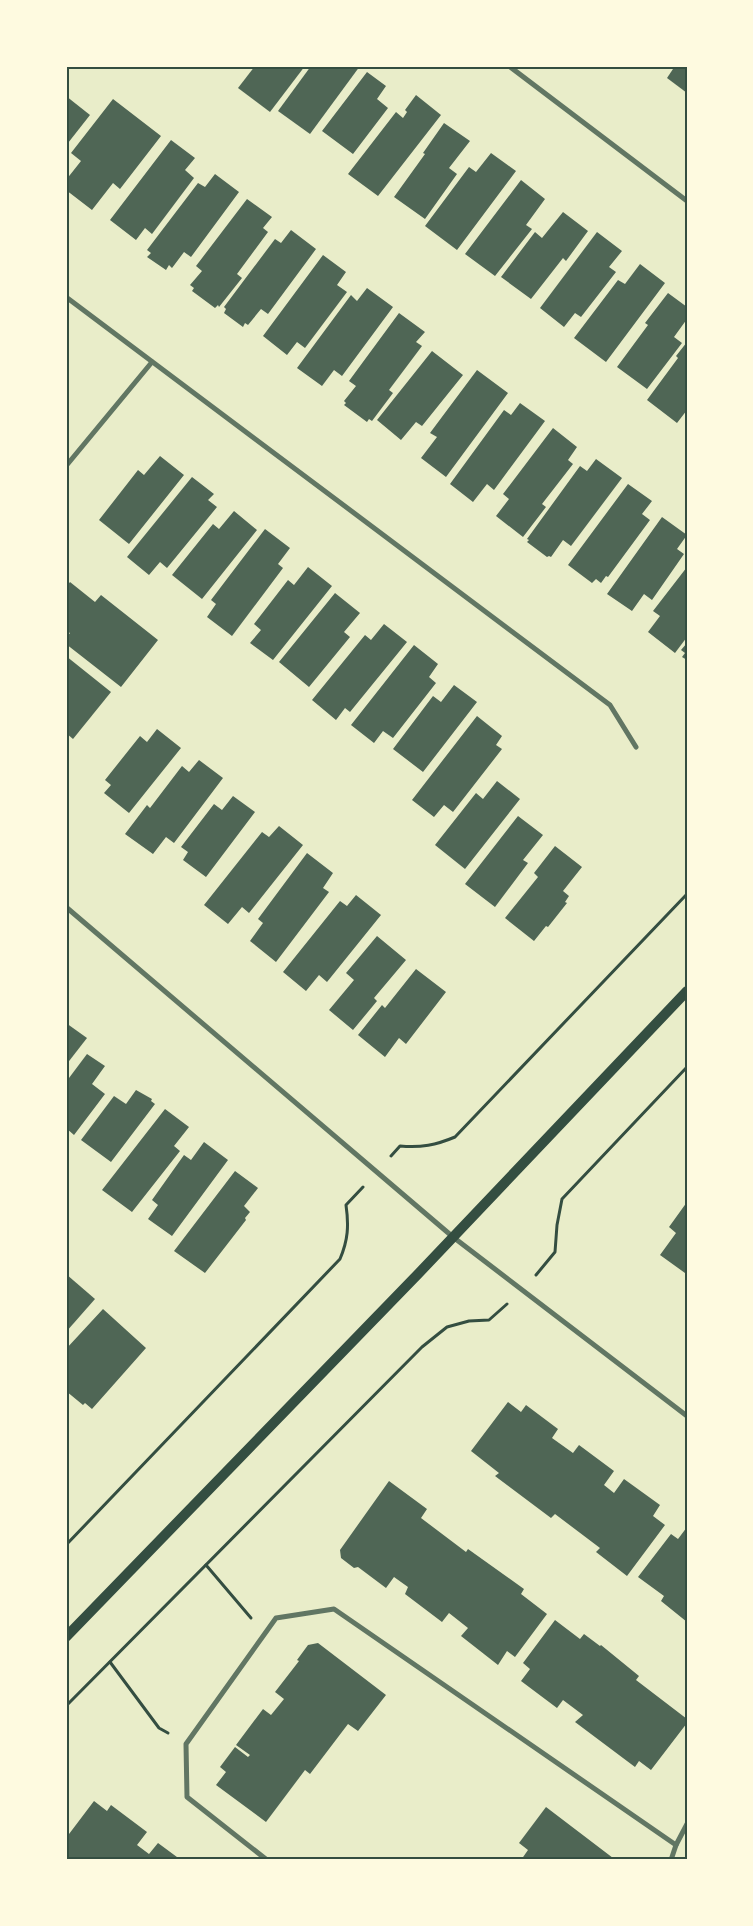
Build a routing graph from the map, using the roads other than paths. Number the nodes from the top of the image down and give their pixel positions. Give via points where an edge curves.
1 (509, 66) edge
2 (687, 201) edge
3 (66, 297) edge
4 (152, 362) junction
5 (66, 466) edge
6 (636, 747) dead end
7 (66, 908) edge
8 (687, 992) edge
9 (454, 1237) junction
10 (687, 1416) edge
11 (66, 1637) edge
12 (687, 1824) edge
13 (676, 1845) junction
14 (267, 1860) edge
15 (671, 1860) edge

1 - 2 street
3 - 4 street
4 - 5 street
4 - 6 street via 610,705
7 - 9 street
8 - 9 main road
9 - 10 street
9 - 11 main road
12 - 13 street
13 - 14 street via 334,1609 276,1618 186,1744 187,1797
13 - 15 street

